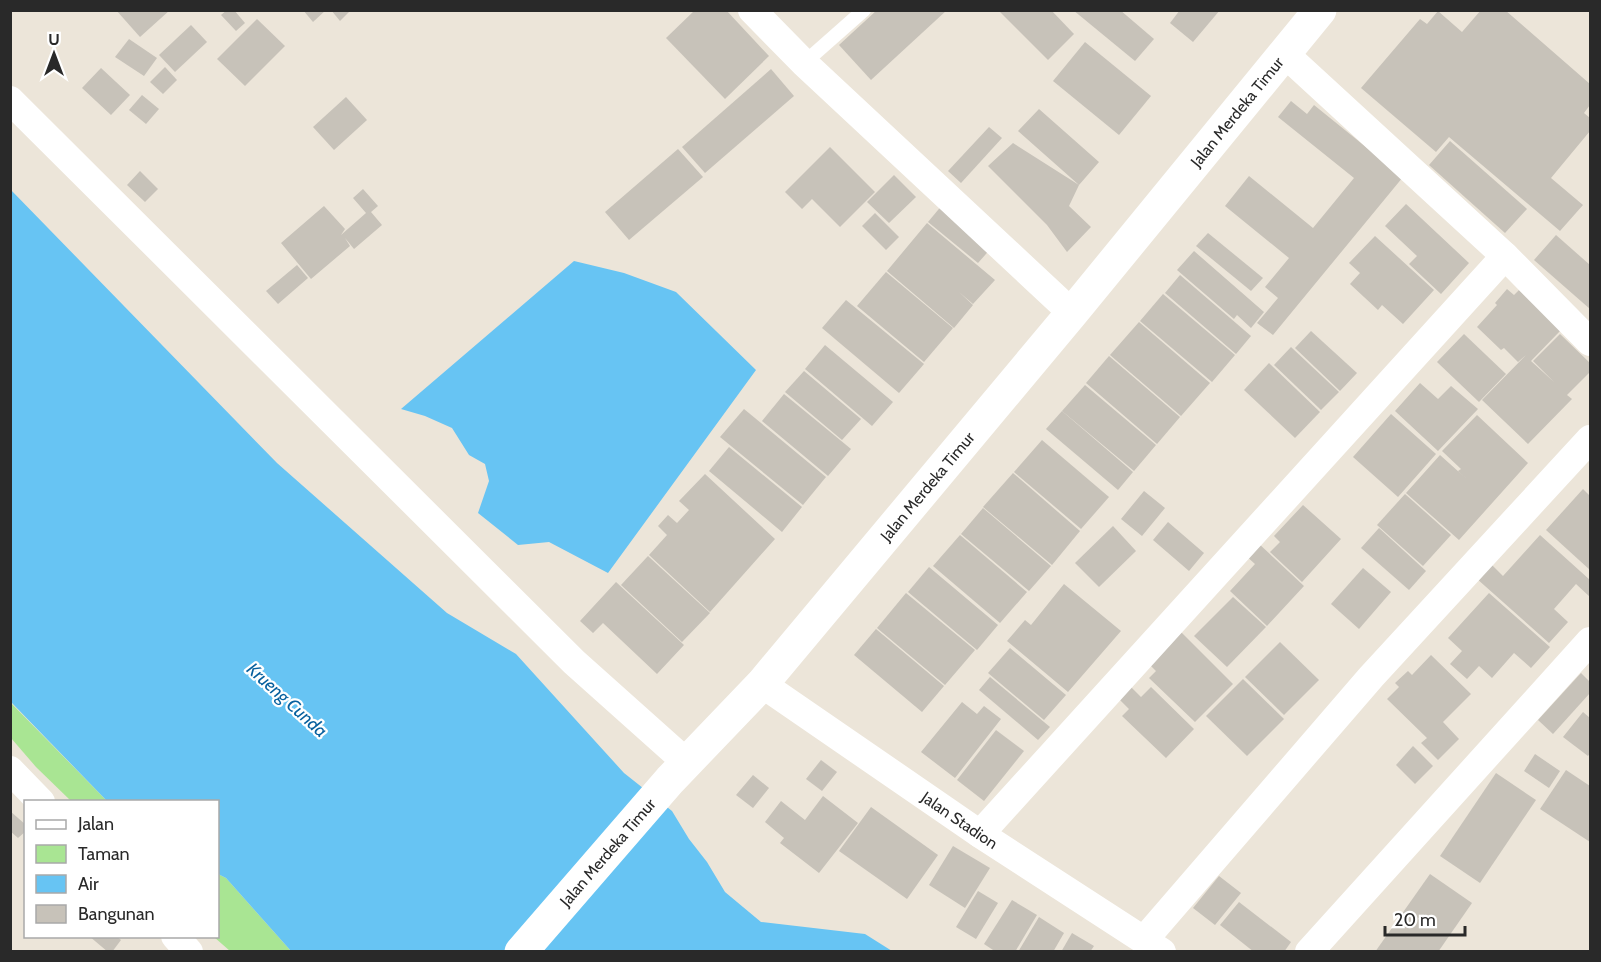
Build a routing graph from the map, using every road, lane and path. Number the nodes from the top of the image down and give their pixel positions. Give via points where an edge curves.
1 (752, 10) edge
2 (864, 10) edge
3 (1320, 10) edge
4 (1285, 54) junction
5 (804, 63) junction
6 (10, 100) edge
7 (1505, 256) junction
8 (1072, 313) junction
9 (1590, 342) edge
10 (1590, 439) edge
11 (1590, 641) edge
12 (1580, 670) edge
13 (762, 684) junction
14 (10, 770) edge
15 (679, 772) junction
16 (40, 800) edge
17 (980, 834) junction
18 (177, 938) edge
19 (1153, 946) edge
20 (189, 951) edge
21 (520, 951) edge
22 (1309, 951) edge

1 - 5 street
2 - 5 lane
3 - 4 main road, Jalan Merdeka Timur
4 - 7 street
4 - 8 main road, Jalan Merdeka Timur
5 - 8 street
6 - 15 street via 574,662
7 - 9 street
7 - 17 street
8 - 13 main road, Jalan Merdeka Timur
10 - 19 street via 1371,677
11 - 12 street
12 - 22 street
13 - 15 main road, Jalan Merdeka Timur
13 - 17 street, Jalan Stadion
14 - 16 street
15 - 21 main road, Jalan Merdeka Timur
17 - 19 street, Jalan Stadion
18 - 20 street

